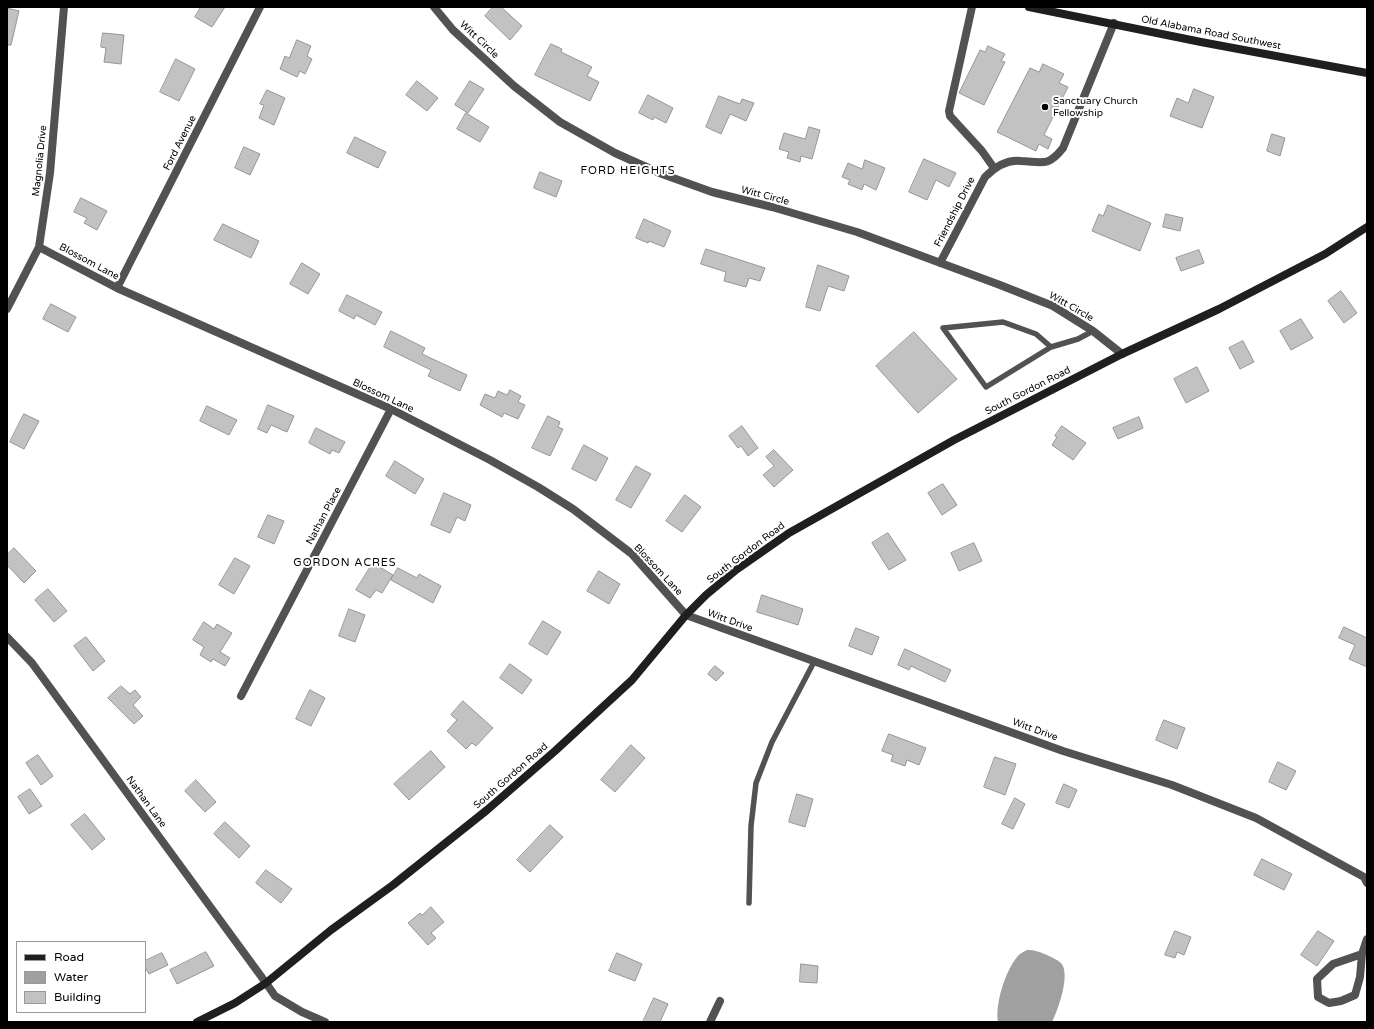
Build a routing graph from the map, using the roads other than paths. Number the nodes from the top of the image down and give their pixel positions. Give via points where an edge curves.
1 (64, 7) edge
2 (260, 7) edge
3 (434, 7) edge
4 (972, 7) edge
5 (1029, 7) edge
6 (1114, 23) junction
7 (1367, 73) edge
8 (994, 168) junction
9 (1367, 227) edge
10 (38, 247) junction
11 (940, 263) junction
12 (117, 288) junction
13 (7, 309) edge
14 (1092, 331) junction
15 (1051, 347) junction
16 (1122, 354) junction
17 (391, 409) junction
18 (686, 615) junction
19 (7, 637) edge
20 (814, 662) junction
21 (241, 696) dead end
22 (1367, 883) edge
23 (749, 903) dead end
24 (1367, 939) edge
25 (1362, 954) junction
26 (266, 983) junction
27 (720, 1001) dead end
28 (197, 1022) edge
29 (324, 1022) edge
30 (710, 1022) edge

1 - 10 street, Magnolia Drive via 50,173
2 - 12 street, Ford Avenue
3 - 11 street, Witt Circle via 453,30 514,86 560,122 615,153 712,192 857,232
4 - 8 street via 949,111 950,116
5 - 6 street, Old Alabama Road Southwest
6 - 7 street, Old Alabama Road Southwest
6 - 8 street via 1058,155 1043,163 1020,160
8 - 11 street, Friendship Drive via 985,177
9 - 16 street, South Gordon Road via 1311,262 1220,309
10 - 12 street, Blossom Lane
10 - 13 street, Magnolia Drive
11 - 14 street, Witt Circle via 1053,306
12 - 17 street, Blossom Lane
14 - 15 lane via 1078,339
14 - 16 street, Witt Circle
15 - 15 lane via 986,387 943,328 1003,322 1036,334
16 - 18 street, South Gordon Road via 954,440 788,533 736,570
17 - 18 street, Blossom Lane via 490,460 573,509 632,554
17 - 21 street, Nathan Place
18 - 20 street, Witt Drive
18 - 26 street, South Gordon Road via 632,680 555,751 393,885 331,930
19 - 26 street, Nathan Lane via 32,663
20 - 22 street, Witt Drive via 1063,751 1172,785 1256,818 1364,877
20 - 23 lane via 772,742 756,783 751,826
24 - 25 street
25 - 25 street via 1333,964 1317,979 1318,997 1330,1004 1355,995
26 - 28 street, South Gordon Road via 235,1003
26 - 29 street, Nathan Lane via 274,996
27 - 30 street

